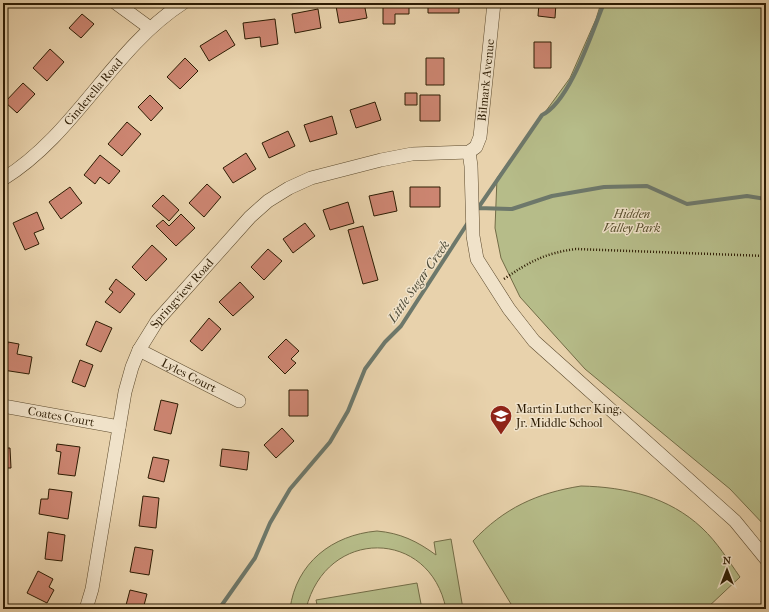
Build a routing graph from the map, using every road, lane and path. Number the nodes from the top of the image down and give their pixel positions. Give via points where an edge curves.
1 (116, 3) edge
2 (184, 3) edge
3 (494, 3) edge
4 (150, 28) junction
5 (469, 152) junction
6 (3, 179) edge
7 (766, 256) edge
8 (494, 282) junction
9 (139, 350) junction
10 (239, 401) dead end
11 (3, 406) edge
12 (119, 427) junction
13 (766, 559) edge
14 (86, 609) edge

1 - 4 street
2 - 4 street, Cinderella Road
3 - 5 street, Bilmark Avenue via 480,137 476,147
4 - 6 street, Cinderella Road via 42,150
5 - 8 street via 473,236 477,260
5 - 9 street, Springview Road via 412,154 381,160 311,178 284,191 250,217 157,321
7 - 8 path via 576,249 536,258
8 - 13 street via 534,341 734,521
9 - 10 street, Lyles Court
9 - 12 street, Springview Road via 125,392
11 - 12 street, Coates Court
12 - 14 street, Springview Road via 92,590

